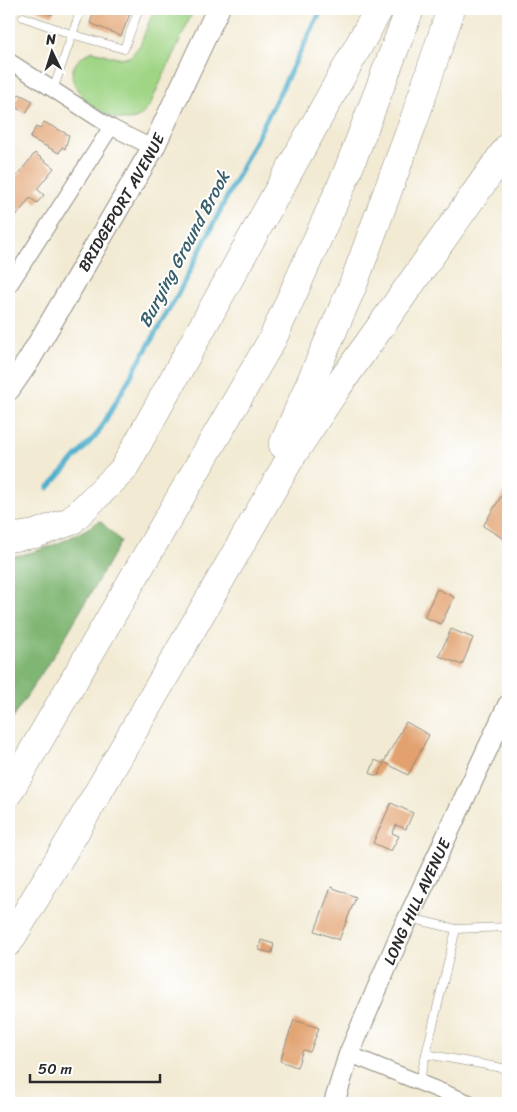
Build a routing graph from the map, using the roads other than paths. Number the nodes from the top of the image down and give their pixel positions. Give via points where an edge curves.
1 (81, 9) edge
2 (218, 9) edge
3 (379, 9) edge
4 (410, 9) edge
5 (451, 9) edge
6 (136, 12) edge
7 (23, 17) dead end
8 (71, 34) junction
9 (9, 60) edge
10 (53, 90) junction
11 (111, 127) junction
12 (153, 148) junction
13 (508, 148) edge
14 (9, 286) edge
15 (9, 389) edge
16 (9, 538) edge
17 (210, 600) junction
18 (508, 705) edge
19 (9, 792) edge
20 (409, 918) junction
21 (508, 927) edge
22 (456, 929) junction
23 (9, 942) edge
24 (349, 1054) junction
25 (426, 1054) junction
26 (508, 1069) edge
27 (419, 1082) junction
28 (334, 1103) edge
29 (470, 1103) edge

1 - 8 lane
2 - 12 main road, BRIDGEPORT AVENUE
3 - 16 highway via 124,470 71,521 35,534
4 - 19 highway via 347,173 273,338
5 - 17 highway via 353,285 281,450
6 - 8 lane via 124,49
7 - 8 lane
8 - 10 lane
9 - 10 street
10 - 11 street
11 - 12 street
11 - 14 street
12 - 15 main road, BRIDGEPORT AVENUE
13 - 17 highway via 331,396 291,457
17 - 23 highway
18 - 20 street, LONG HILL AVENUE
20 - 22 lane
20 - 24 street, LONG HILL AVENUE
21 - 22 lane
22 - 25 lane
24 - 27 street
24 - 28 street, LONG HILL AVENUE
25 - 26 lane
25 - 27 lane
27 - 29 street

